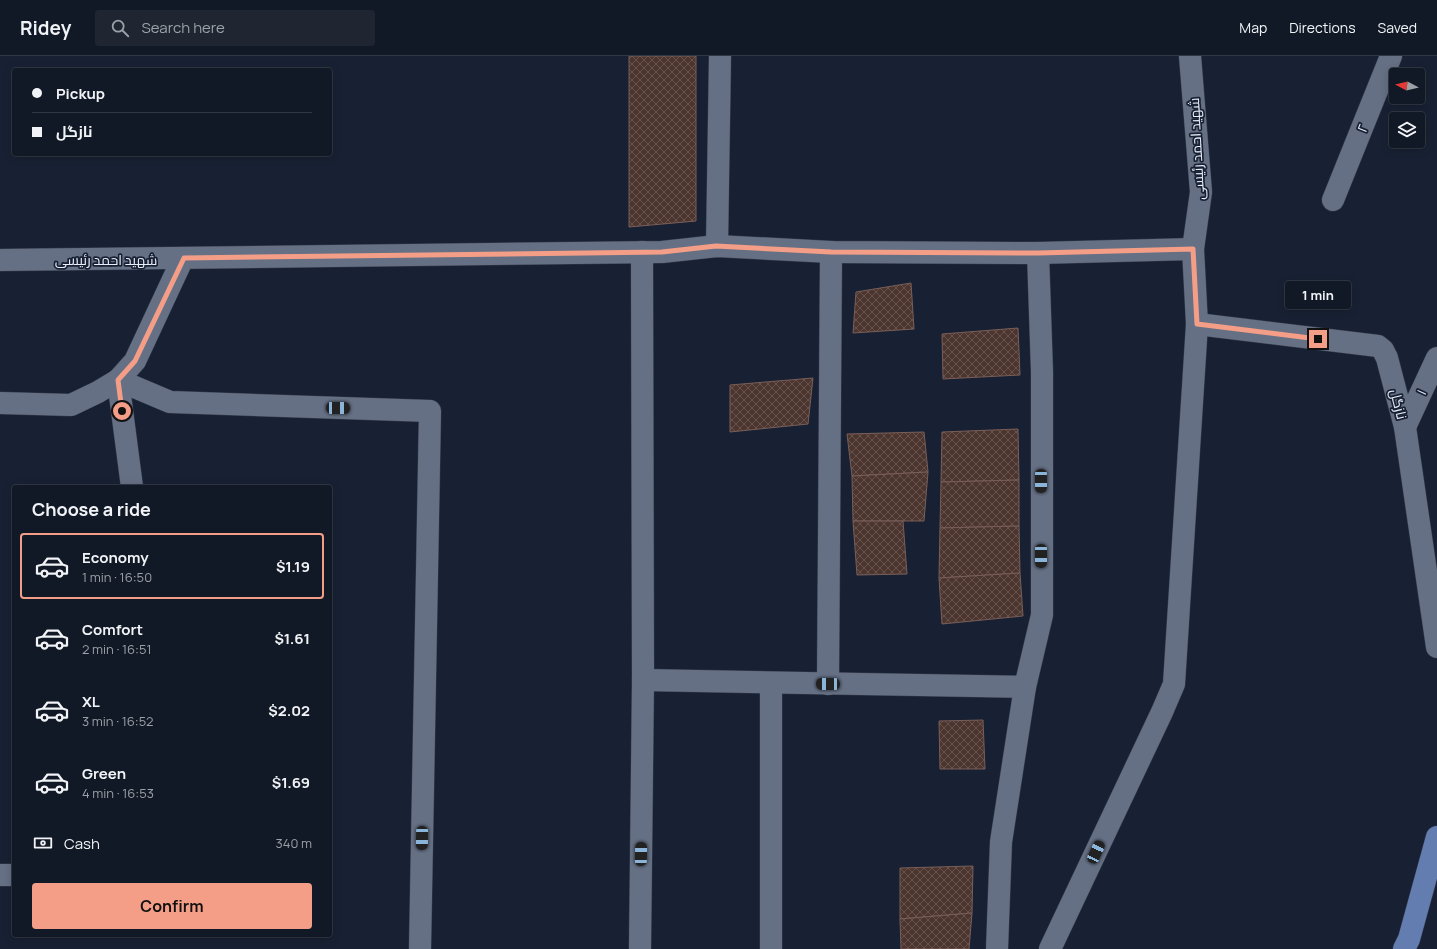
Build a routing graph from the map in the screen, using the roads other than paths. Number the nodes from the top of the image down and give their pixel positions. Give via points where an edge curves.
1 (720, 56) edge
2 (1190, 56) edge
3 (1391, 56) edge
4 (1333, 200) dead end
5 (716, 246) junction
6 (1193, 249) junction
7 (642, 252) junction
8 (831, 252) junction
9 (1038, 253) junction
10 (184, 258) junction
11 (0, 260) edge
12 (1197, 324) junction
13 (1437, 358) edge
14 (118, 380) junction
15 (0, 404) edge
16 (1405, 427) junction
17 (132, 485) edge
18 (1437, 647) edge
19 (643, 680) junction
20 (771, 683) junction
21 (828, 684) junction
22 (1025, 687) junction
23 (1437, 837) edge
24 (0, 875) edge
25 (12, 875) edge
26 (420, 949) edge
27 (640, 949) edge
28 (771, 949) edge
29 (997, 949) edge
30 (1050, 949) edge
31 (1404, 949) edge

1 - 5 street
2 - 6 street, شهید احمد رئیسی via 1201,192
3 - 4 street, ۲
5 - 7 street, شهید احمد رئیسی
5 - 8 street, شهید احمد رئیسی
6 - 9 street, شهید احمد رئیسی
6 - 12 street
7 - 10 street, شهید احمد رئیسی
7 - 19 street
8 - 9 street, شهید احمد رئیسی
8 - 21 street
9 - 22 street via 1042,372 1042,614
10 - 11 street, شهید احمد رئیسی
10 - 14 street via 135,361
12 - 16 street, نازگل via 1378,346 1388,358
12 - 30 street via 1174,684
13 - 16 street, ۱
14 - 15 street via 71,405
14 - 17 street
14 - 26 street via 170,402 430,410
16 - 18 street, نازگل
19 - 20 street
19 - 27 street
20 - 21 street
20 - 28 street
21 - 22 street
22 - 29 street via 1001,842
23 - 31 main road
24 - 25 street

